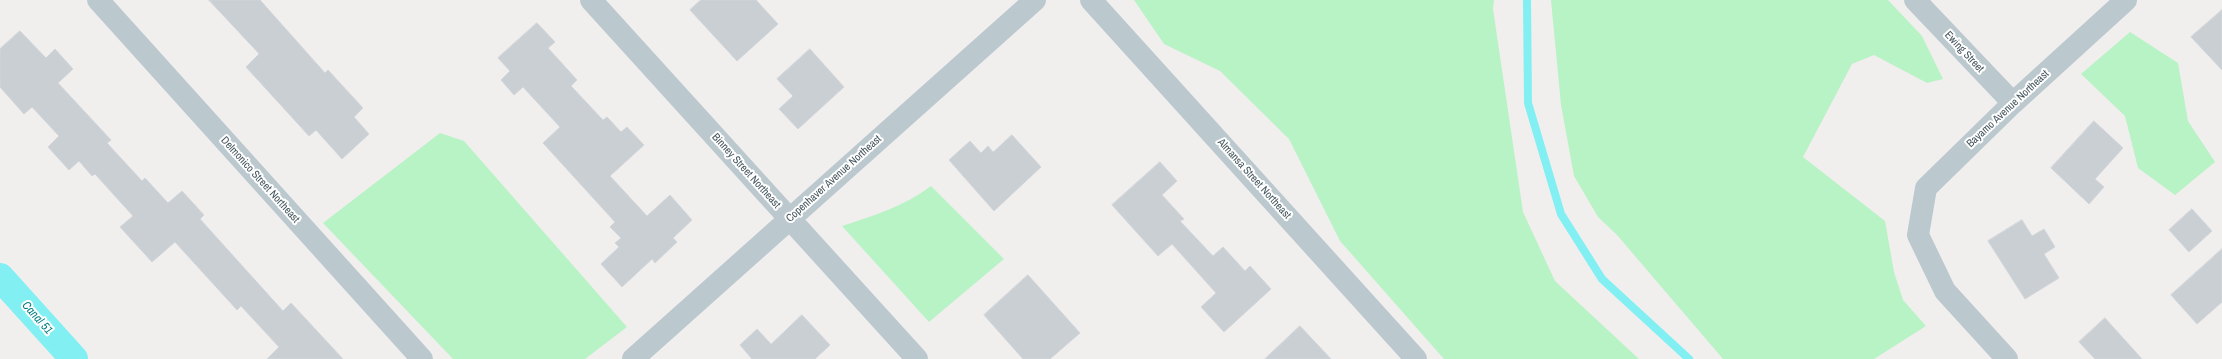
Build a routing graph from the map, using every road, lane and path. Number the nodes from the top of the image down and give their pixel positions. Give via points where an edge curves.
1 (98, 0) edge
2 (591, 0) edge
3 (1035, 0) edge
4 (1091, 0) edge
5 (1914, 0) edge
6 (2126, 0) edge
7 (2012, 103) junction
8 (790, 219) junction
9 (422, 359) edge
10 (633, 359) edge
11 (917, 359) edge
12 (1416, 359) edge
13 (2007, 359) edge

1 - 9 street, Delmonico Street Northeast
2 - 8 street, Binney Street Northeast
3 - 8 street, Copenhaver Avenue Northeast
4 - 12 street, Almansa Street Northeast
5 - 7 street, Ewing Street
6 - 7 street, Bayamo Avenue Northeast
7 - 13 street, Bayamo Avenue Northeast via 1926,188 1918,236 1945,291
8 - 10 street, Copenhaver Avenue Northeast
8 - 11 street, Binney Street Northeast

